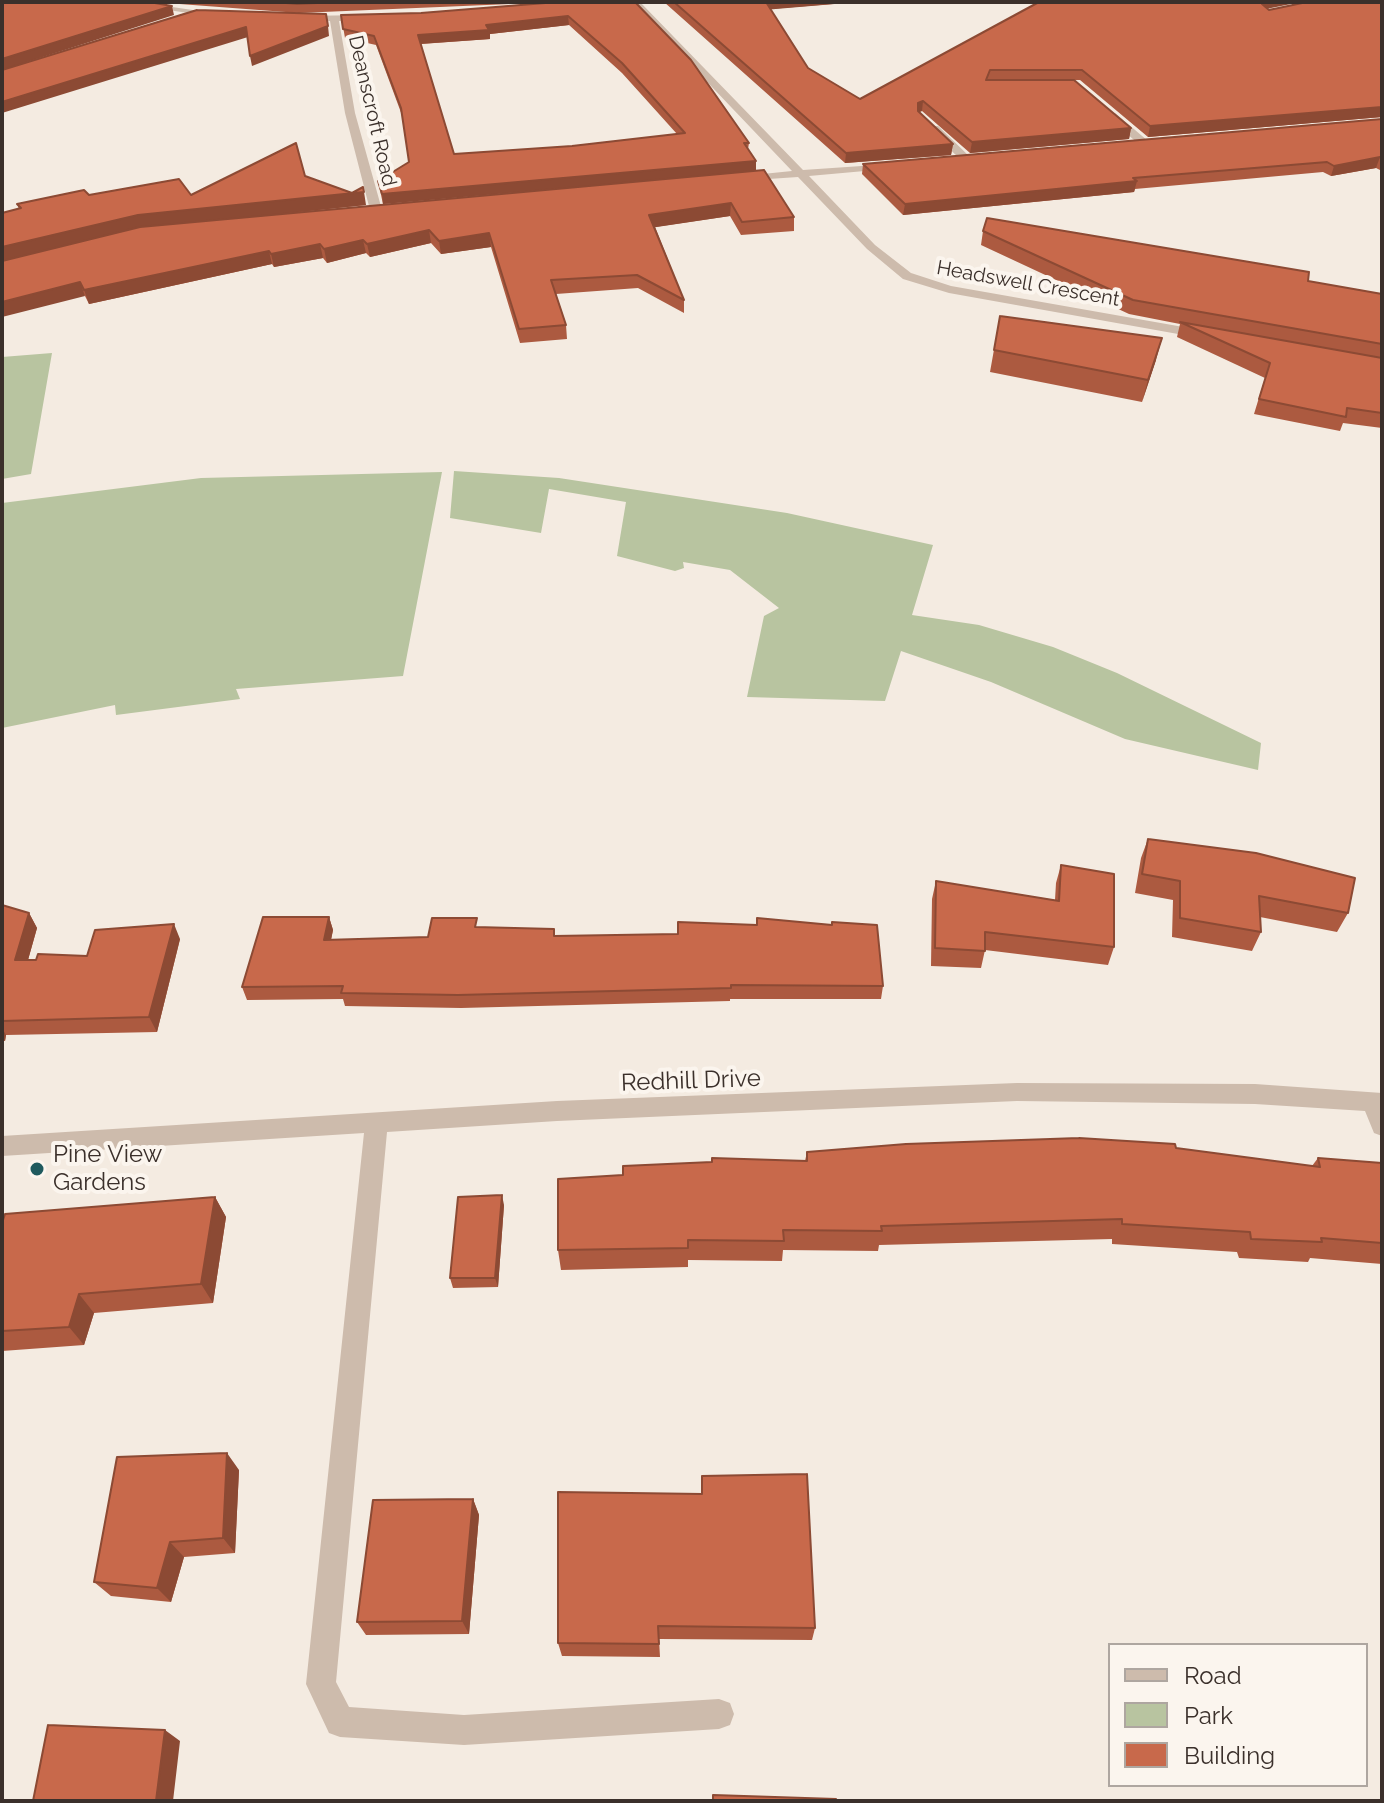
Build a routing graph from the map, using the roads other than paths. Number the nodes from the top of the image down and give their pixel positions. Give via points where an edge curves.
1 (117, 2) edge
2 (635, 2) edge
3 (200, 13) junction
4 (228, 15) edge
5 (378, 17) edge
6 (288, 19) edge
7 (334, 19) junction
8 (182, 20) edge
9 (1098, 104) edge
10 (923, 117) edge
11 (1160, 142) edge
12 (1144, 143) junction
13 (1129, 145) edge
14 (980, 157) edge
15 (965, 158) junction
16 (950, 160) edge
17 (906, 164) edge
18 (804, 174) junction
19 (724, 181) edge
20 (392, 209) edge
21 (376, 210) junction
22 (361, 211) edge
23 (1214, 336) edge
24 (1377, 1103) edge
25 (376, 1124) junction
26 (1382, 1126) edge
27 (2, 1146) edge
28 (719, 1714) dead end

1 - 3 street
2 - 18 street, Headswell Crescent
3 - 4 street
3 - 8 street
5 - 7 street
6 - 7 street
7 - 21 street, Deanscroft Road via 350,113
9 - 12 street
10 - 15 street
11 - 12 street
12 - 13 street
14 - 15 street
15 - 16 street
17 - 18 street
18 - 19 street
18 - 23 street, Headswell Crescent via 894,268 924,284
20 - 21 street
21 - 22 street
24 - 25 street, Redhill Drive via 1255,1094 1017,1092
24 - 26 street
25 - 27 street, Redhill Drive
25 - 28 street via 321,1684 340,1722 464,1730

